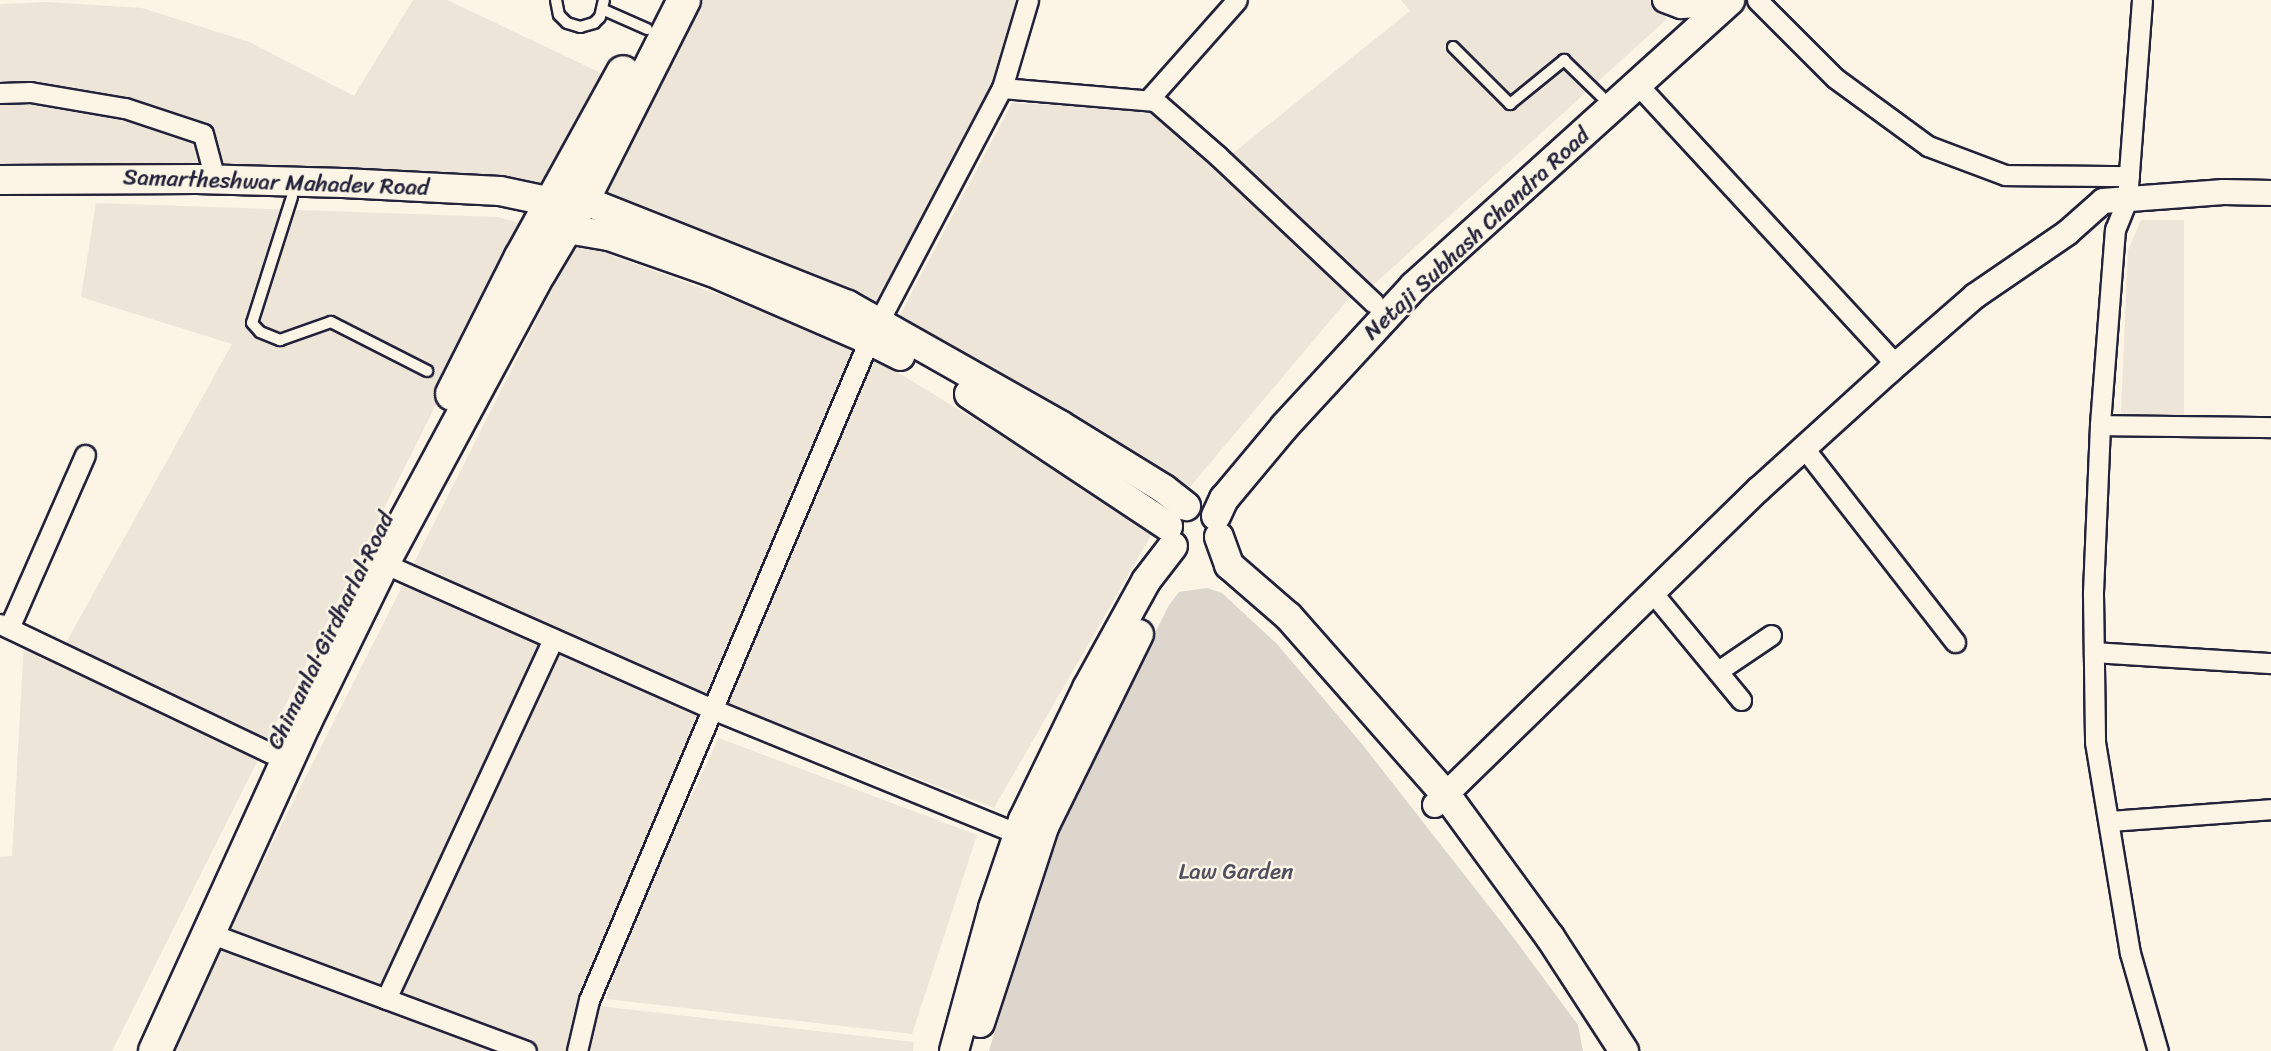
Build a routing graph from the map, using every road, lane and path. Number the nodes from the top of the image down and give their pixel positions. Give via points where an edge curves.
1 (556, 0) edge
2 (662, 0) edge
3 (684, 0) edge
4 (1028, 0) edge
5 (1237, 0) edge
6 (1665, 0) edge
7 (1730, 0) edge
8 (1757, 0) edge
9 (2142, 0) edge
10 (1703, 2) edge
11 (604, 5) edge
12 (647, 29) junction
13 (1453, 47) dead end
14 (1638, 85) junction
15 (1002, 88) junction
16 (0, 93) edge
17 (1601, 96) junction
18 (1149, 99) junction
19 (215, 179) junction
20 (0, 180) edge
21 (2128, 188) junction
22 (2271, 193) edge
23 (0, 195) edge
24 (292, 197) junction
25 (583, 200) junction
26 (554, 216) junction
27 (1374, 303) junction
28 (874, 331) junction
29 (1896, 365) junction
30 (427, 370) dead end
31 (2100, 425) junction
32 (2271, 427) edge
33 (1804, 448) junction
34 (85, 456) dead end
35 (1194, 531) junction
36 (383, 564) junction
37 (1652, 592) junction
38 (4, 626) edge
39 (1771, 635) dead end
40 (553, 639) junction
41 (1955, 642) dead end
42 (2094, 652) junction
43 (2271, 663) edge
44 (1718, 671) junction
45 (1741, 700) dead end
46 (712, 709) junction
47 (271, 753) junction
48 (1441, 801) junction
49 (2271, 809) edge
50 (2109, 821) junction
51 (1019, 834) junction
52 (209, 933) junction
53 (386, 999) junction
54 (132, 1051) edge
55 (155, 1051) edge
56 (526, 1051) edge
57 (576, 1051) edge
58 (954, 1051) edge
59 (972, 1051) edge
60 (1604, 1051) edge
61 (1624, 1051) edge
62 (2158, 1051) edge

1 - 11 lane via 559,15 575,27 594,23
2 - 12 main road, Chimanlal Girdharlal Road
3 - 25 main road
4 - 15 street
5 - 18 street
6 - 10 street via 1681,6
7 - 14 main road, Netaji Subhash Chandra Road
8 - 21 street via 1835,78 1928,146 2005,175
9 - 21 street
10 - 17 main road, Netaji Subhash Chandra Road
11 - 12 lane
12 - 26 main road, Chimanlal Girdharlal Road
13 - 17 lane via 1510,104 1564,60
14 - 29 street
14 - 35 main road, Netaji Subhash Chandra Road via 1414,286
15 - 18 street
15 - 28 street
16 - 19 street via 30,92 125,108 203,134
17 - 27 main road, Netaji Subhash Chandra Road
18 - 27 street via 1218,156
19 - 20 main road, Samartheshwar Mahadev Road
19 - 26 main road, Samartheshwar Mahadev Road via 500,191
21 - 22 street
21 - 29 street via 2103,201 2067,233 1975,296
21 - 31 street via 2115,229
23 - 24 main road, Samartheshwar Mahadev Road
24 - 26 main road, Samartheshwar Mahadev Road via 498,208
24 - 30 lane via 252,323 260,332 280,340 331,322
25 - 26 main road
25 - 28 main road via 848,305
26 - 28 main road
26 - 36 main road, Chimanlal Girdharlal Road via 540,272
26 - 47 main road, Chimanlal Girdharlal Road via 373,542
27 - 35 main road, Netaji Subhash Chandra Road via 1272,415
28 - 35 main road
28 - 46 street
29 - 33 street
31 - 32 street
31 - 42 street
33 - 37 street
33 - 41 street
34 - 38 street
35 - 48 main road via 1298,627
35 - 51 main road, Netaji Subhash Chandra Road via 1146,581 1087,688
35 - 59 main road, Netaji Subhash Chandra Road via 1107,694 1044,827
36 - 40 street
36 - 52 main road, Chimanlal Girdharlal Road
37 - 44 street
37 - 48 street
38 - 47 street
39 - 44 street
40 - 46 street
40 - 53 street
42 - 43 street
42 - 50 street via 2095,742
44 - 45 street
46 - 51 street
46 - 57 street via 589,1000
47 - 54 main road, Chimanlal Girdharlal Road
48 - 60 main road
48 - 61 main road via 1550,937
49 - 50 street
50 - 62 street via 2130,953
51 - 58 main road, Netaji Subhash Chandra Road via 993,908
52 - 53 street
52 - 55 main road, Chimanlal Girdharlal Road
53 - 56 street

